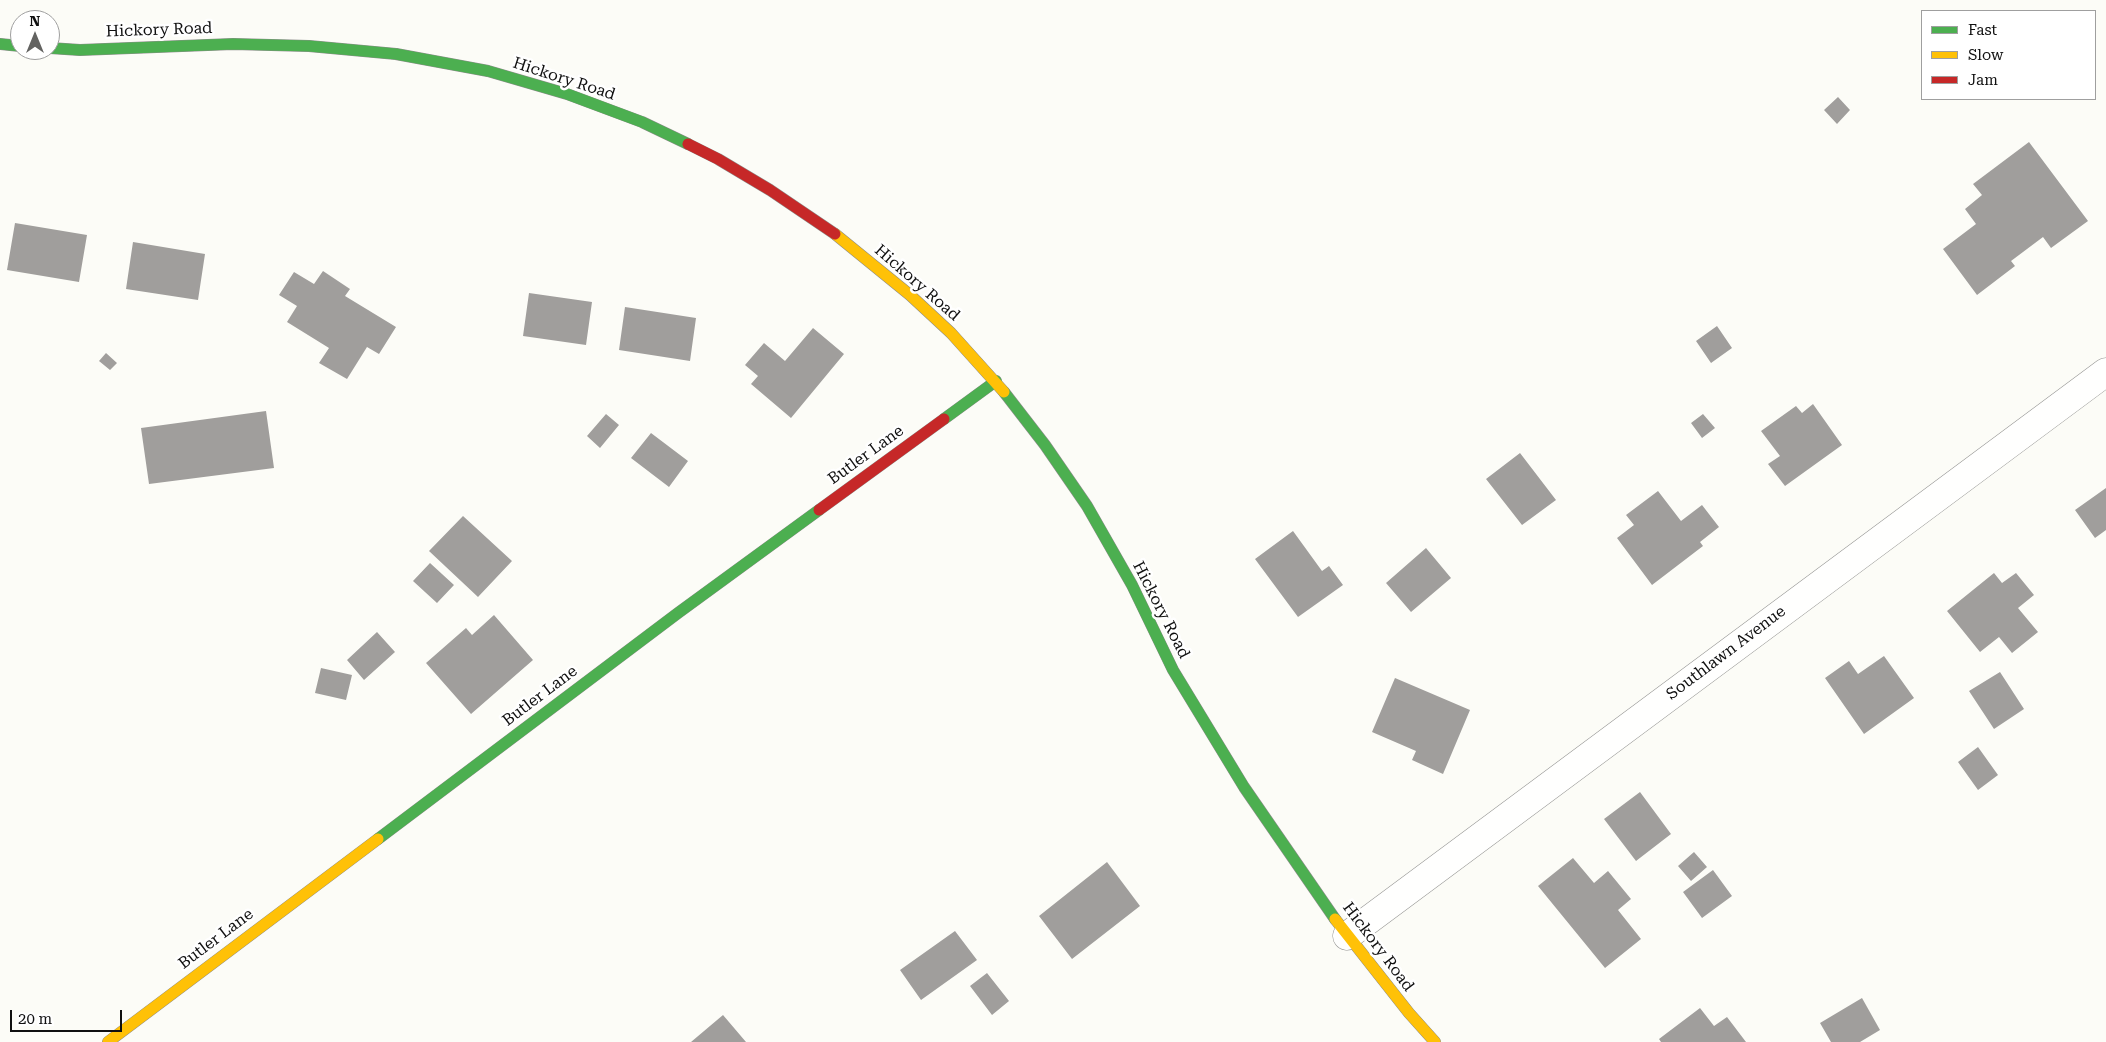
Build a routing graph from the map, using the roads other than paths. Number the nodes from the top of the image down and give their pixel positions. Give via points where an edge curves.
1 (60, 49) edge
2 (2106, 372) edge
3 (996, 381) junction
4 (1347, 936) junction
5 (108, 1042) edge
6 (1435, 1042) edge

1 - 3 main road, Hickory Road via 233,44 310,46 396,54 478,69 567,94 642,122 718,159 809,216 910,295
2 - 4 street, Southlawn Avenue
3 - 4 main road, Hickory Road via 1087,506 1132,585 1173,670 1244,787
3 - 5 main road, Butler Lane via 678,613
4 - 6 main road, Hickory Road

